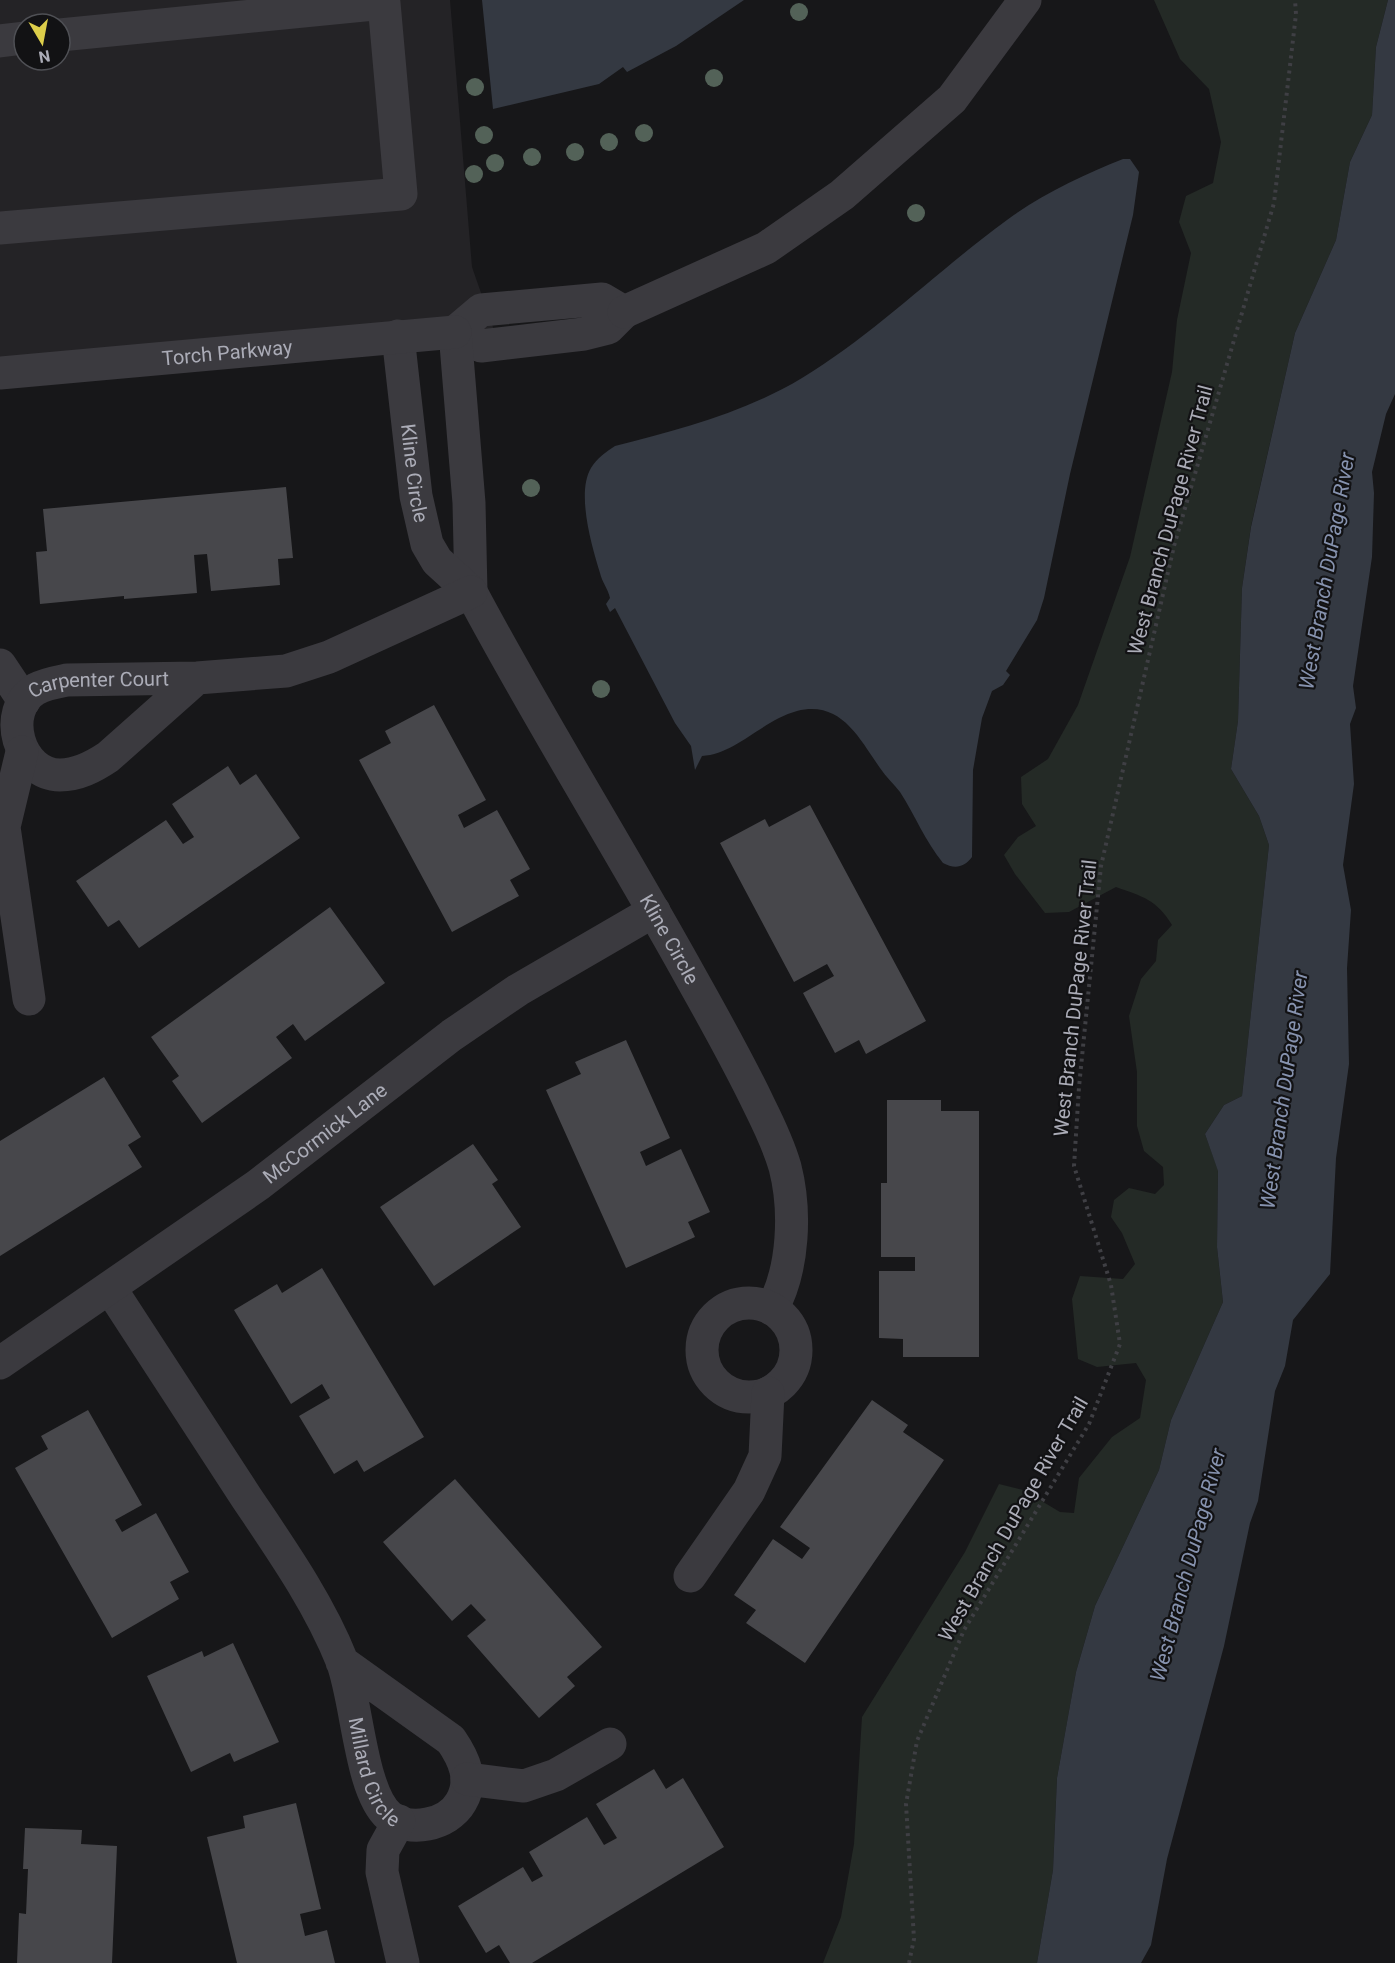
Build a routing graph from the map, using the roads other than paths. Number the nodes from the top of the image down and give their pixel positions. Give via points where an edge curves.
1 (1025, 0) edge
2 (72, 34) edge
3 (0, 228) edge
4 (455, 332) junction
5 (398, 336) junction
6 (0, 374) edge
7 (471, 592) junction
8 (0, 665) edge
9 (197, 678) junction
10 (24, 701) junction
11 (22, 752) junction
12 (654, 911) junction
13 (29, 999) dead end
14 (110, 1288) junction
15 (772, 1309) junction
16 (0, 1364) edge
17 (768, 1393) junction
18 (690, 1576) dead end
19 (342, 1662) junction
20 (610, 1744) dead end
21 (467, 1779) junction
22 (399, 1821) junction
23 (404, 1963) edge

1 - 4 street via 952,99 842,195 766,248 624,312 608,328 481,346
2 - 3 street via 384,3 401,194
4 - 5 street, Torch Parkway
4 - 7 street, Kline Circle via 469,502
5 - 6 street, Torch Parkway
5 - 7 street, Kline Circle via 417,496 427,544 437,561
7 - 9 street, Carpenter Court via 303,666 267,674
7 - 12 street, Kline Circle
8 - 10 street
9 - 10 street, Carpenter Court via 67,680 34,690
9 - 11 street, Carpenter Court via 108,758 92,767 67,774 46,772
10 - 11 street, Carpenter Court via 15,724
11 - 13 street via 4,827
12 - 14 street, McCormick Lane via 518,990 452,1035 258,1185
12 - 15 street, Kline Circle via 747,1082 785,1166 791,1223 780,1293
14 - 16 street, McCormick Lane
14 - 19 street, Millard Circle via 286,1558
15 - 17 street via 786,1321 796,1350 790,1374
15 - 17 street via 743,1303 730,1307 709,1326 702,1353 705,1367 725,1390 740,1396
17 - 18 street via 765,1456 750,1491
19 - 21 street, Millard Circle via 451,1740 462,1755
19 - 22 street, Millard Circle via 371,1785 379,1804
20 - 21 street via 556,1775 524,1786
21 - 22 street, Millard Circle via 460,1805 449,1815 434,1823
22 - 23 street via 383,1850 382,1872

